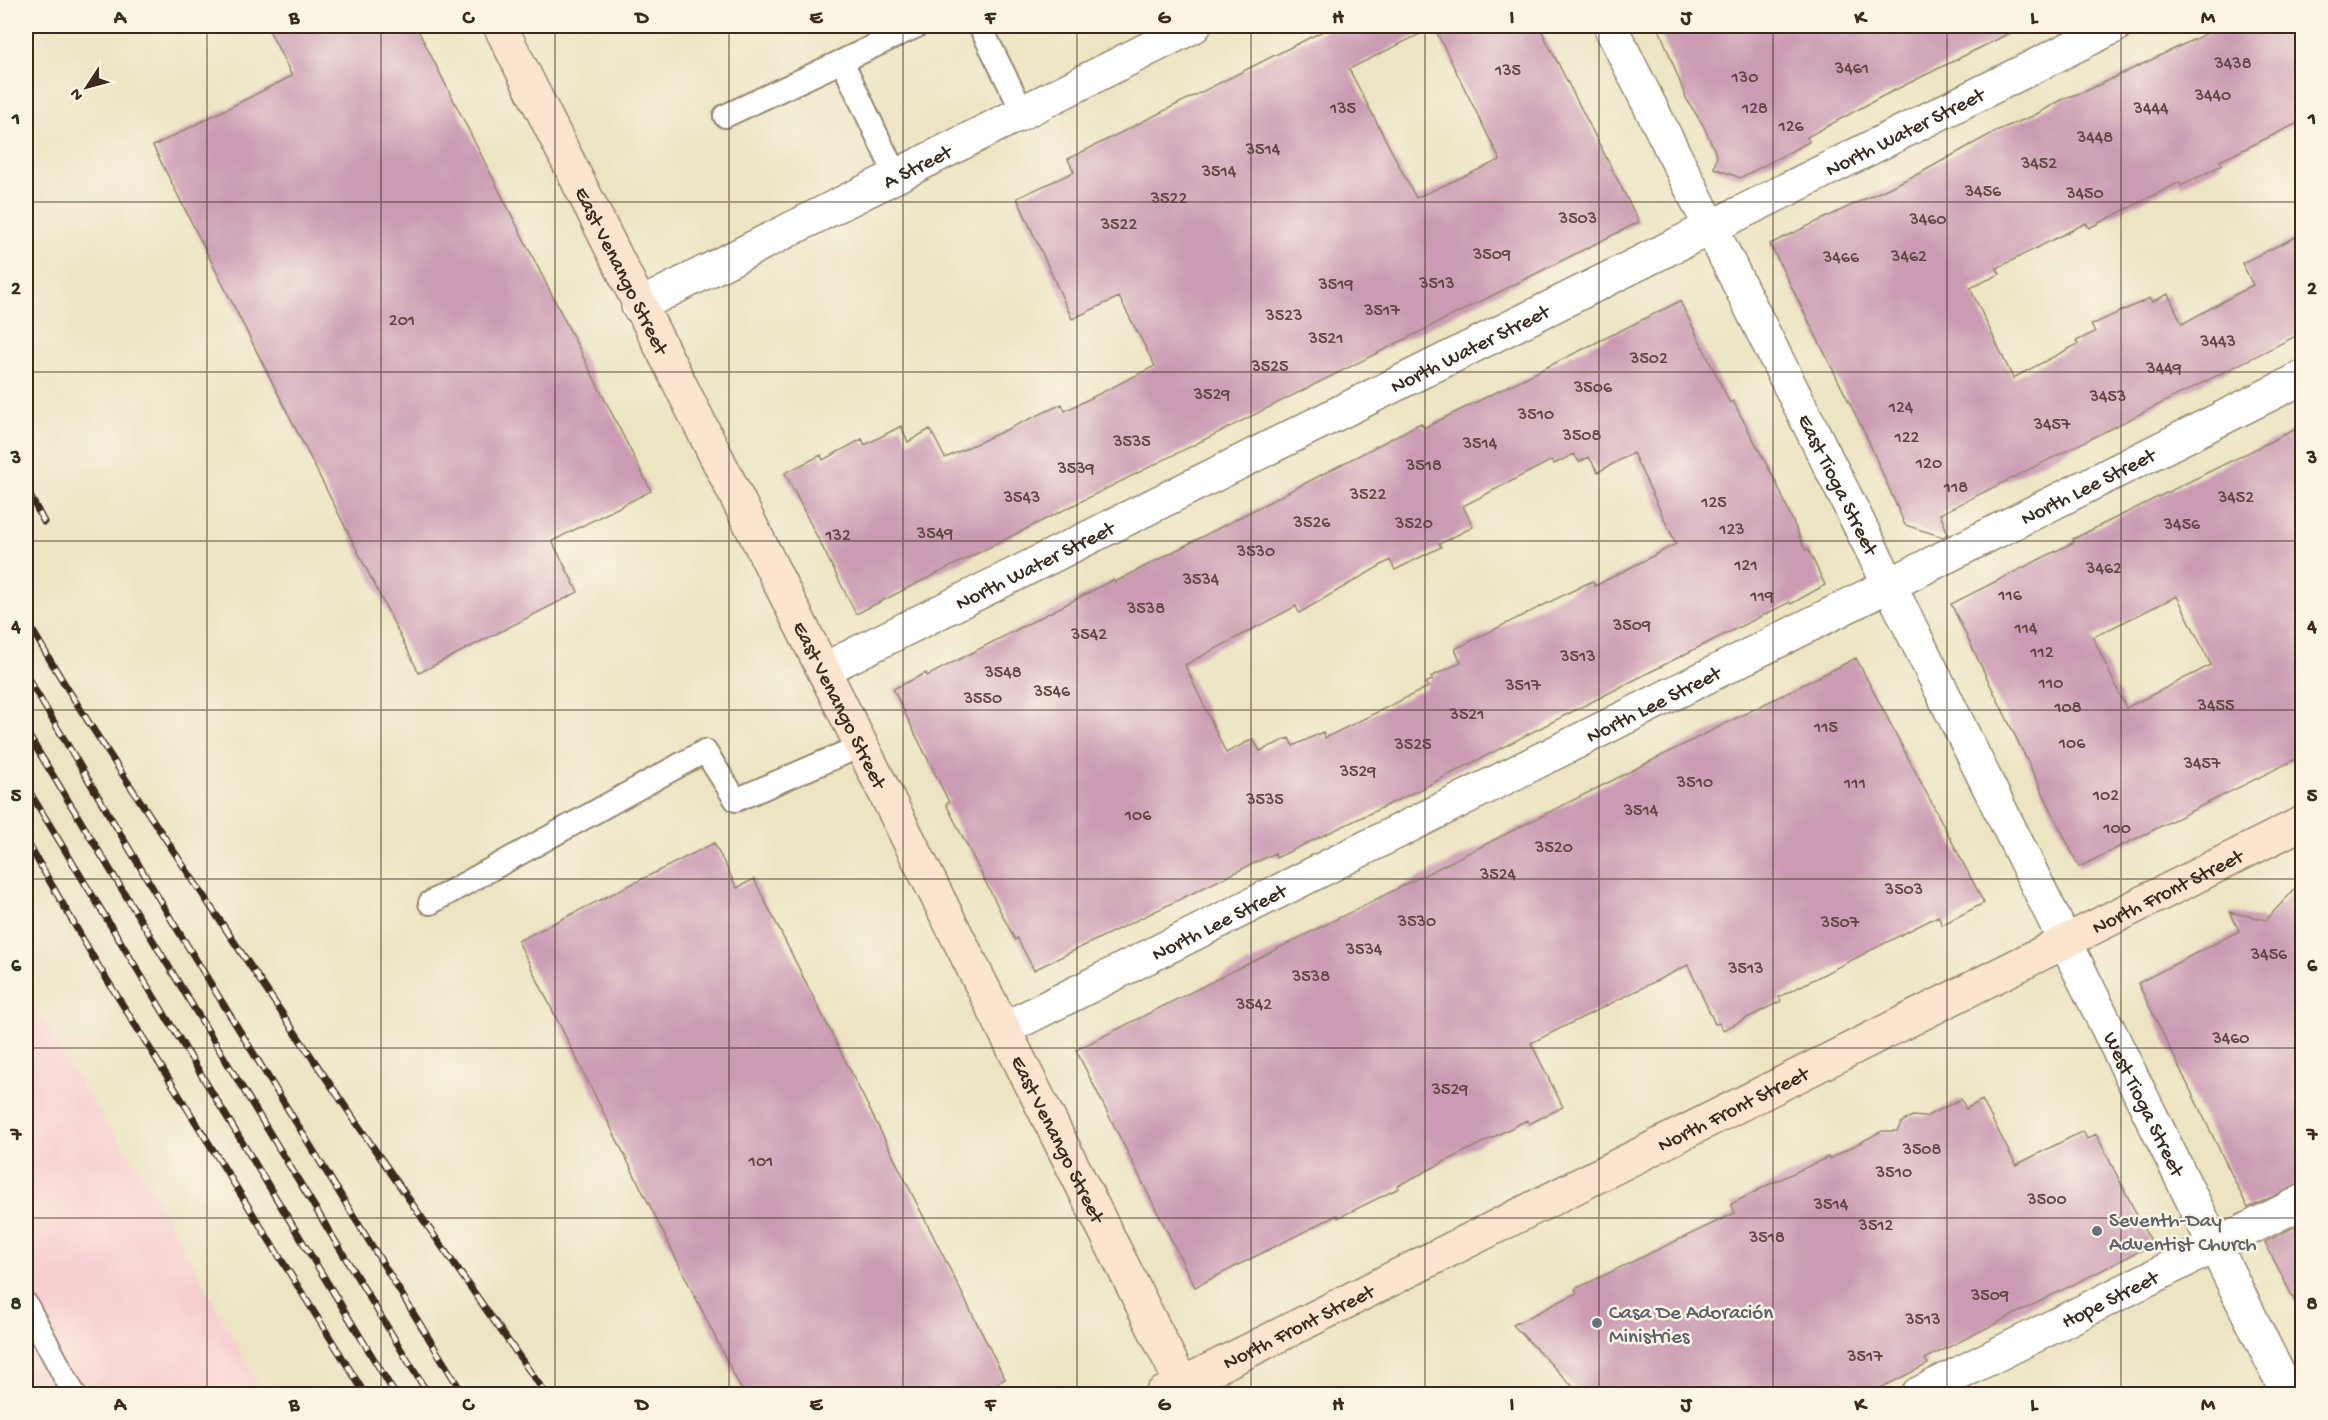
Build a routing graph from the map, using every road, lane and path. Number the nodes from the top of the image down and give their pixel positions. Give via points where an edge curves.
1 (500, 26) edge
2 (917, 26) edge
3 (980, 26) edge
4 (1194, 26) edge
5 (1610, 26) edge
6 (2115, 26) edge
7 (842, 62) junction
8 (1023, 111) junction
9 (725, 116) dead end
10 (896, 176) junction
11 (1711, 228) junction
12 (638, 306) junction
13 (2302, 378) edge
14 (1890, 586) junction
15 (825, 669) junction
16 (863, 744) junction
17 (2302, 823) edge
18 (430, 903) dead end
19 (2066, 941) junction
20 (1004, 1029) junction
21 (2302, 1202) edge
22 (2214, 1246) junction
23 (26, 1304) edge
24 (1177, 1391) edge
25 (74, 1395) edge
26 (1918, 1395) edge
27 (2288, 1395) edge

1 - 12 main road, East Venango Street
2 - 7 lane
3 - 8 lane
4 - 8 street, A Street
5 - 11 street, East Tioga Street
6 - 11 street, North Water Street
7 - 9 lane
7 - 10 lane
8 - 10 street, A Street
10 - 12 street, A Street
11 - 14 street, East Tioga Street
11 - 15 street, North Water Street
12 - 15 main road, East Venango Street
13 - 14 street, North Lee Street
14 - 19 street, East Tioga Street
14 - 20 street, North Lee Street
15 - 16 main road, East Venango Street
16 - 18 lane via 736,800 705,752
16 - 20 main road, East Venango Street
17 - 19 main road, North Front Street
19 - 22 street, West Tioga Street
19 - 24 main road, North Front Street
20 - 24 main road, East Venango Street
21 - 22 street, Hope Street
22 - 26 street, Hope Street
22 - 27 street, West Tioga Street
23 - 25 lane

